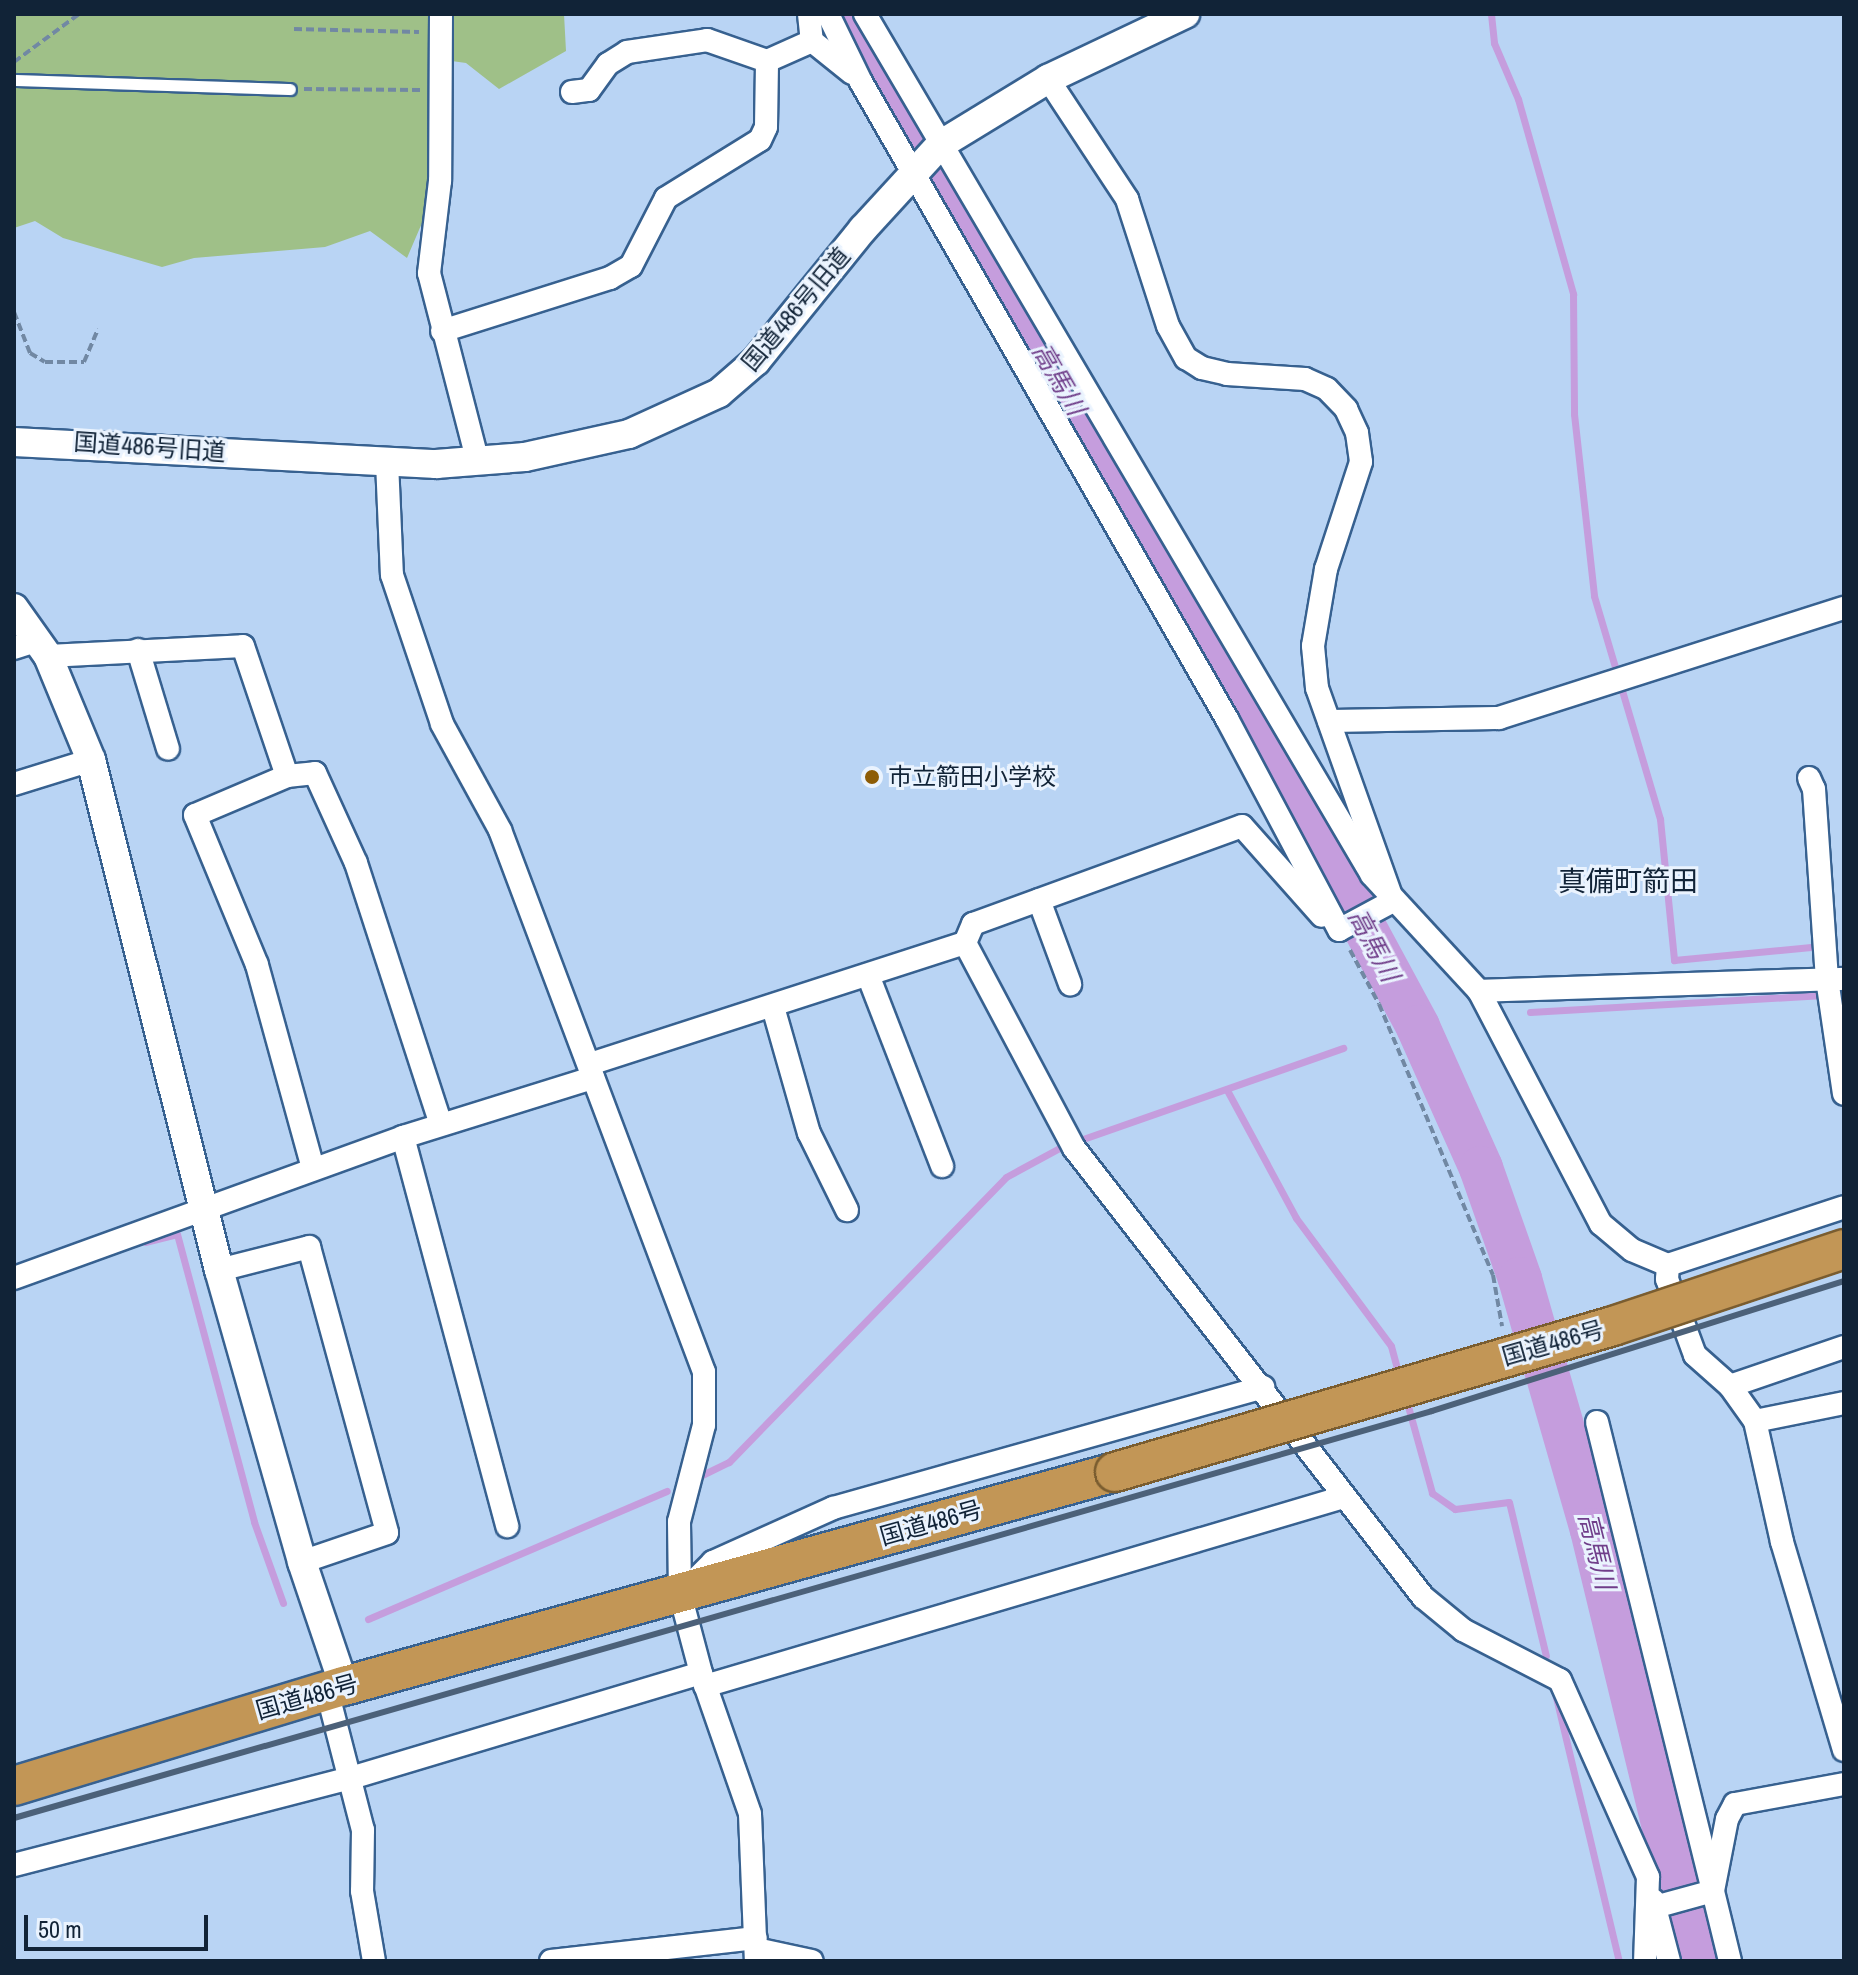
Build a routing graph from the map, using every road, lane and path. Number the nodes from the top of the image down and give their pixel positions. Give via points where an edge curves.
1 (79, 14) edge
2 (809, 14) edge
3 (828, 14) edge
4 (865, 14) edge
5 (1185, 14) edge
6 (441, 23) edge
7 (294, 29) dead end
8 (812, 41) junction
9 (14, 59) edge
10 (767, 61) junction
11 (1048, 79) junction
12 (14, 80) edge
13 (861, 82) junction
14 (290, 89) joint
15 (439, 91) junction
16 (572, 92) dead end
17 (925, 158) junction
18 (14, 312) edge
19 (98, 329) dead end
20 (442, 331) junction
21 (14, 442) edge
22 (387, 462) junction
23 (478, 462) junction
24 (14, 608) edge
25 (1844, 608) edge
26 (33, 648) edge
27 (138, 650) junction
28 (1329, 721) junction
29 (168, 749) dead end
30 (91, 760) junction
31 (287, 776) junction
32 (1809, 778) dead end
33 (14, 784) edge
34 (1039, 900) junction
35 (1387, 904) junction
36 (1344, 927) junction
37 (965, 943) junction
38 (868, 975) junction
39 (1070, 984) dead end
40 (1833, 987) edge
41 (1479, 991) junction
42 (773, 1007) junction
43 (592, 1071) junction
44 (1844, 1094) edge
45 (441, 1124) junction
46 (403, 1137) junction
47 (942, 1166) dead end
48 (313, 1168) junction
49 (1844, 1207) edge
50 (202, 1209) junction
51 (847, 1210) dead end
52 (1844, 1249) edge
53 (1668, 1265) junction
54 (219, 1270) junction
55 (14, 1278) edge
56 (1502, 1336) dead end
57 (1844, 1347) edge
58 (1730, 1386) junction
59 (1263, 1387) junction
60 (1844, 1403) edge
61 (1755, 1421) junction
62 (1597, 1422) dead end
63 (1344, 1497) junction
64 (507, 1526) dead end
65 (302, 1562) junction
66 (680, 1594) junction
67 (703, 1680) junction
68 (336, 1688) junction
69 (1844, 1750) edge
70 (351, 1778) junction
71 (1844, 1784) edge
72 (14, 1786) edge
73 (14, 1865) edge
74 (1648, 1877) junction
75 (1707, 1893) junction
76 (1660, 1906) junction
77 (756, 1949) edge
78 (374, 1961) edge
79 (551, 1961) edge
80 (812, 1961) edge
81 (1645, 1961) edge
82 (1669, 1961) edge
83 (1730, 1961) edge

1 - 9 path
2 - 8 street
3 - 13 street
4 - 17 street
5 - 11 street, 国道486号旧道
6 - 7 path
6 - 15 street
8 - 10 street
8 - 13 street
10 - 16 street via 707,40 627,52 608,64 589,90
10 - 20 street via 766,127 760,140 666,198 631,266 610,278
11 - 17 street, 国道486号旧道
11 - 28 street via 1127,199 1168,326 1186,358 1227,374 1305,379 1327,389 1346,409 1361,462 1326,569 1313,646 1317,688
12 - 14 lane
13 - 17 street
14 - 15 path
15 - 20 street via 440,181 429,273
17 - 23 street, 国道486号旧道 via 786,327 719,393 629,434
17 - 35 street via 1042,308
17 - 36 street
18 - 19 path via 30,353 45,362 84,362
20 - 23 street
21 - 22 street, 国道486号旧道
22 - 23 street, 国道486号旧道
22 - 43 street via 392,575 402,608 442,724 500,830
24 - 26 street
25 - 28 street via 1499,718
26 - 27 street
26 - 30 street
27 - 29 street
27 - 31 street via 243,646
28 - 35 street
30 - 33 street
30 - 50 street
31 - 45 street via 315,773 356,863
31 - 48 street via 195,815 257,965
32 - 40 street via 1814,789 1824,946
34 - 36 street via 1242,826
34 - 37 street via 973,924
34 - 39 street
35 - 36 street
35 - 41 street
36 - 56 path via 1493,1275
37 - 38 street
37 - 59 street via 1071,1142
38 - 42 street
38 - 47 street
40 - 41 street
40 - 44 street
41 - 53 street via 1601,1224 1632,1250
42 - 43 street
42 - 51 street via 809,1133
43 - 45 street
43 - 66 street via 704,1372 704,1425 679,1522
45 - 46 street
46 - 48 street
46 - 64 street
48 - 50 street
49 - 53 street
50 - 54 street
50 - 55 street
52 - 66 highway, 国道486号, bridge via 1613,1326
53 - 58 street via 1667,1279 1695,1355
54 - 65 street
54 - 65 street via 309,1247 387,1533
57 - 58 street
58 - 61 street
59 - 63 street
59 - 66 street via 833,1508 713,1562
60 - 61 street
61 - 69 street via 1782,1542
62 - 75 street
63 - 67 street
63 - 74 street via 1423,1597 1463,1630 1560,1680
65 - 68 street
66 - 67 street
66 - 68 highway, 国道486号
67 - 70 street
67 - 77 street via 750,1814
68 - 70 street
68 - 72 highway, 国道486号
70 - 73 street
70 - 78 street via 363,1830 362,1891
71 - 75 street via 1735,1804
74 - 76 street
74 - 81 street
75 - 76 street
75 - 83 street
76 - 82 street
77 - 79 street
77 - 80 street

